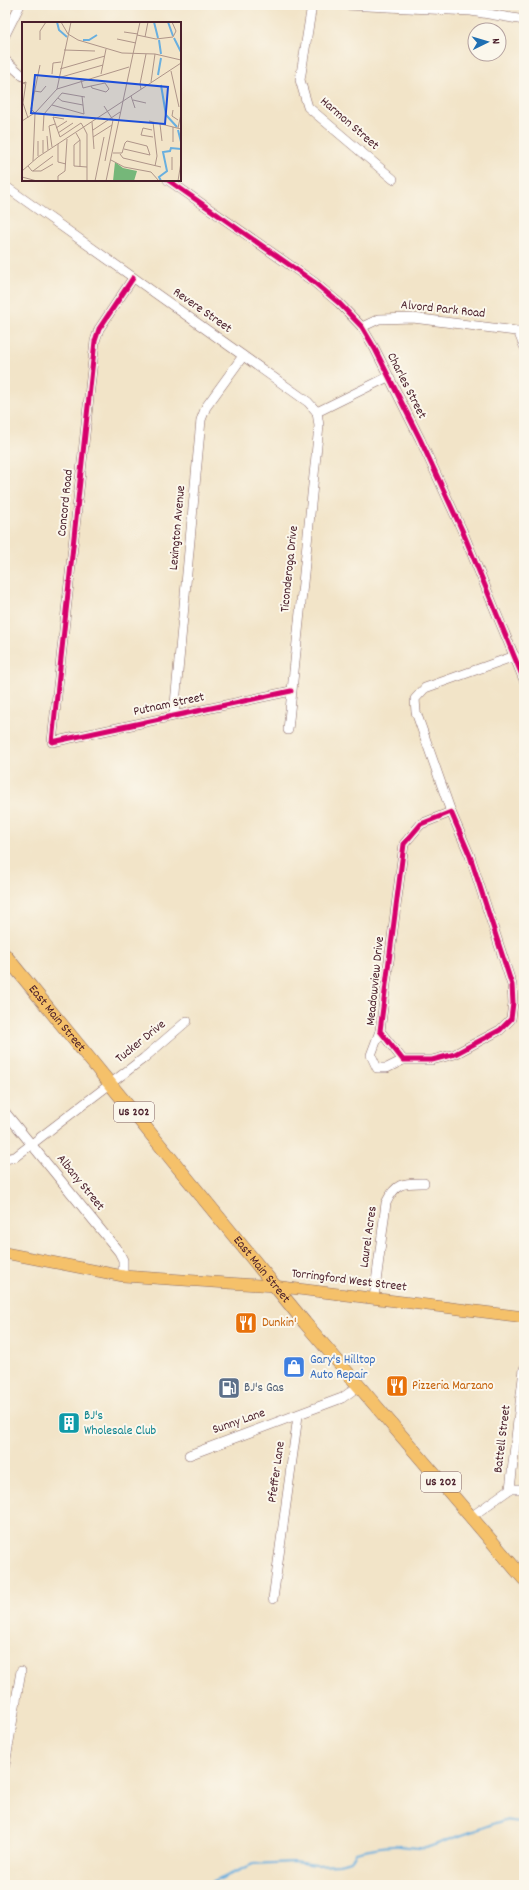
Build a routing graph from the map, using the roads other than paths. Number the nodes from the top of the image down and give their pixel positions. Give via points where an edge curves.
1 (20, 5) edge
2 (312, 5) edge
3 (346, 5) edge
4 (524, 20) edge
5 (5, 35) edge
6 (5, 60) edge
7 (22, 75) edge
8 (393, 179) dead end
9 (169, 181) edge
10 (5, 186) edge
11 (133, 278) junction
12 (362, 327) junction
13 (521, 332) edge
14 (524, 346) edge
15 (243, 356) junction
16 (388, 377) junction
17 (317, 412) junction
18 (515, 656) junction
19 (524, 680) edge
20 (291, 691) junction
21 (174, 715) junction
22 (288, 730) dead end
23 (52, 742) joint
24 (451, 812) junction
25 (5, 955) edge
26 (187, 1021) dead end
27 (380, 1031) junction
28 (403, 1060) junction
29 (111, 1084) junction
30 (5, 1112) edge
31 (31, 1144) junction
32 (5, 1159) edge
33 (424, 1183) dead end
34 (5, 1253) edge
35 (123, 1276) junction
36 (274, 1286) junction
37 (374, 1298) junction
38 (524, 1317) edge
39 (524, 1369) edge
40 (359, 1386) junction
41 (298, 1416) junction
42 (189, 1455) dead end
43 (510, 1489) junction
44 (524, 1489) edge
45 (470, 1517) junction
46 (524, 1579) edge
47 (273, 1599) dead end
48 (21, 1671) dead end
49 (8, 1725) edge
50 (5, 1765) edge

1 - 5 street
2 - 8 street, Harmon Street via 300,80 308,107
3 - 4 street via 471,11
6 - 7 street
9 - 12 street, Charles Street via 314,282
10 - 11 street, Revere Street
11 - 15 street, Revere Street
11 - 23 street, Concord Road via 99,329 95,341
12 - 13 street, Alvord Park Road via 380,319 413,318
12 - 16 street, Charles Street
13 - 14 street
15 - 17 street, Revere Street via 308,402
15 - 21 street, Lexington Avenue via 206,407 201,420
16 - 17 street
16 - 18 street, Charles Street via 462,530
17 - 20 street, Ticonderoga Drive via 319,426
18 - 19 street, Charles Street
18 - 24 street, Meadowview Drive via 426,688 415,699 416,712
20 - 21 street, Putnam Street
20 - 22 street, Ticonderoga Drive
21 - 23 street, Putnam Street
24 - 27 street, Meadowview Drive via 421,824 404,844
24 - 28 street, Meadowview Drive via 470,856 512,985 511,1019 500,1030 455,1054 432,1060
25 - 29 highway, East Main Street / US 202
26 - 29 street, Tucker Drive
27 - 28 street, Meadowview Drive
27 - 28 street, Meadowview Drive via 371,1055 377,1068 386,1068
29 - 31 street, Tucker Drive
29 - 36 highway, East Main Street / US 202
30 - 31 street, Albany Street
31 - 32 street, Tucker Drive via 15,1157
31 - 35 street, Albany Street via 119,1252 123,1260
33 - 37 street, Laurel Acres via 402,1183 392,1191 386,1203
34 - 35 main road, Torringford West Street
35 - 36 main road, Torringford West Street
36 - 37 main road, Torringford West Street
36 - 40 highway, East Main Street / US 202
37 - 38 main road, Torringford West Street
39 - 43 street, Battell Street
40 - 41 street via 342,1398
40 - 45 highway, East Main Street / US 202
41 - 42 street, Sunny Lane
41 - 47 street, Pfeffer Lane
43 - 44 street
43 - 45 street
45 - 46 highway, East Main Street / US 202
48 - 49 street
49 - 50 street

